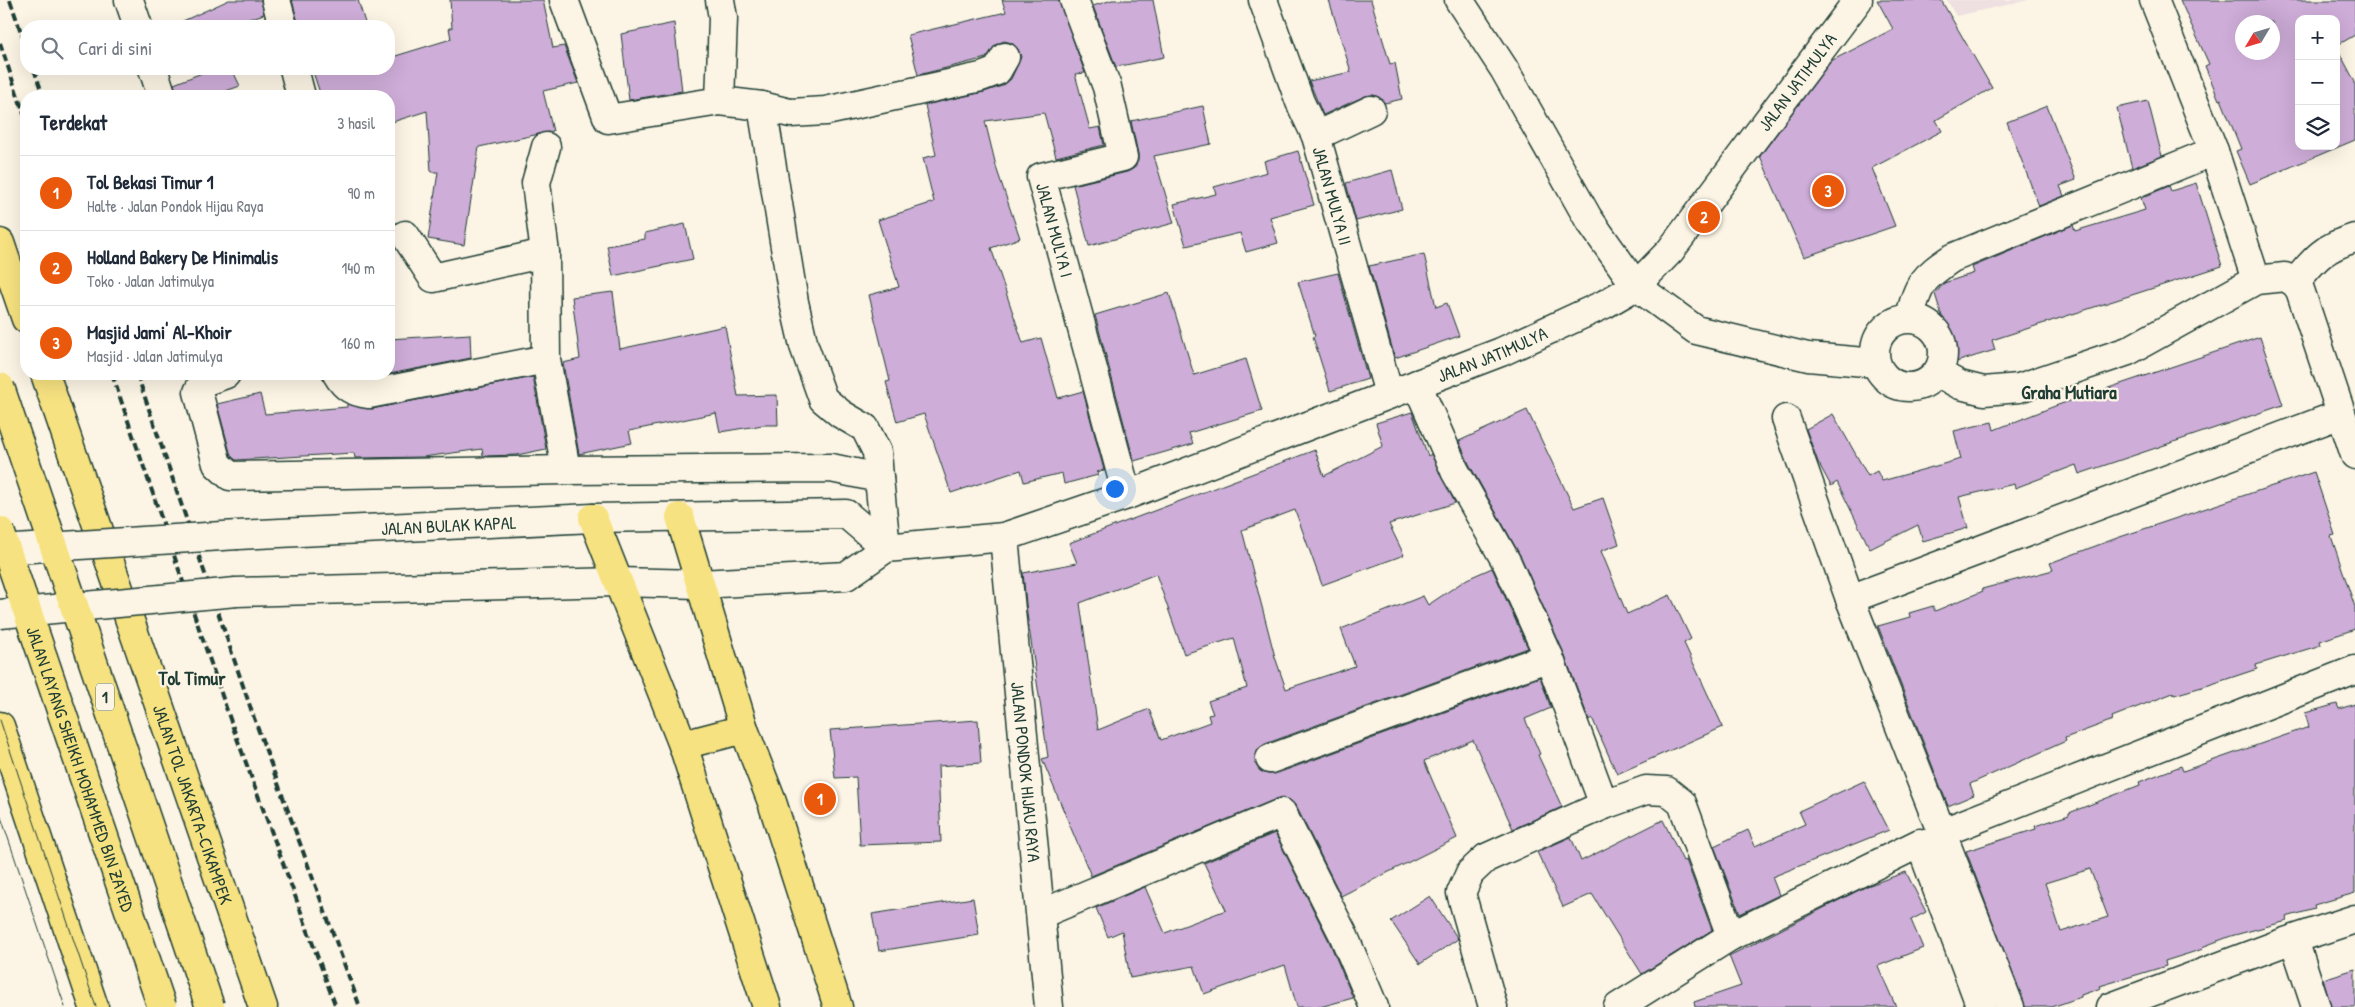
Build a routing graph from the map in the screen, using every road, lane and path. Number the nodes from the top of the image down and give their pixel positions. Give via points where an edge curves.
1 (129, 0) edge
2 (276, 0) edge
3 (564, 0) edge
4 (720, 0) edge
5 (1074, 0) edge
6 (1263, 0) edge
7 (1459, 0) edge
8 (1858, 0) edge
9 (2154, 0) edge
10 (1838, 11) edge
11 (136, 20) edge
12 (281, 20) edge
13 (1005, 57) dead end
14 (155, 75) edge
15 (296, 75) edge
16 (160, 90) edge
17 (299, 90) edge
18 (720, 101) junction
19 (762, 106) junction
20 (1371, 110) dead end
21 (1316, 136) junction
22 (546, 147) dead end
23 (2214, 151) junction
24 (405, 235) dead end
25 (2355, 238) edge
26 (0, 243) edge
27 (545, 253) junction
28 (2256, 280) junction
29 (2295, 283) junction
30 (1636, 286) junction
31 (20, 302) edge
32 (1910, 318) junction
33 (546, 359) junction
34 (1876, 363) junction
35 (1938, 372) junction
36 (47, 380) edge
37 (209, 380) edge
38 (340, 380) edge
39 (1418, 384) junction
40 (0, 387) edge
41 (1389, 394) junction
42 (2342, 414) junction
43 (1786, 419) dead end
44 (2355, 455) edge
45 (566, 470) junction
46 (879, 478) junction
47 (1127, 495) junction
48 (680, 517) junction
49 (593, 518) junction
50 (0, 531) edge
51 (1004, 537) junction
52 (886, 548) junction
53 (0, 550) edge
54 (617, 582) junction
55 (700, 584) junction
56 (1850, 599) junction
57 (0, 614) edge
58 (1549, 657) junction
59 (2355, 670) edge
60 (0, 726) edge
61 (744, 729) junction
62 (682, 745) junction
63 (1270, 759) dead end
64 (1604, 805) junction
65 (1943, 832) junction
66 (1041, 914) junction
67 (2355, 919) edge
68 (1731, 936) junction
69 (2294, 940) junction
70 (91, 1001) edge
71 (162, 1007) edge
72 (210, 1007) edge
73 (263, 1007) edge
74 (767, 1007) edge
75 (838, 1007) edge
76 (1049, 1007) edge
77 (1374, 1007) edge
78 (1493, 1007) edge
79 (1618, 1007) edge
80 (1981, 1007) edge
81 (2010, 1007) edge
82 (2111, 1007) edge
83 (2316, 1007) edge

1 - 11 street
2 - 12 street
3 - 18 street via 608,119
4 - 18 street via 723,18
5 - 47 street, JALAN MULYA I via 1107,88 1123,156 1041,177
6 - 21 street, JALAN MULYA II via 1300,102
7 - 30 street via 1504,69 1588,218
8 - 10 street, JALAN JATIMULYA
9 - 23 street
10 - 30 street, JALAN JATIMULYA via 1670,251
13 - 19 street via 997,71 981,77 826,111 790,112
14 - 16 street
15 - 17 street
18 - 19 street
19 - 46 street via 804,346 823,399 866,428 877,452
20 - 21 street
21 - 41 street, JALAN MULYA II
22 - 27 street via 536,183
23 - 28 street
23 - 32 street via 1952,258 1927,275 1919,285
24 - 27 street via 433,278
25 - 29 street via 2340,242 2317,256
26 - 31 highway
27 - 33 street
28 - 29 street via 2285,278
28 - 35 street via 2128,351 2018,388 1984,391 1960,385
29 - 42 street
30 - 34 street via 1696,330 1808,357
30 - 39 street, JALAN JATIMULYA via 1501,352
32 - 34 street via 1897,320 1878,337
32 - 35 street via 1923,321 1935,330 1943,344 1944,358
33 - 38 street via 369,394 352,391
33 - 45 street
34 - 35 street via 1892,383 1904,387 1917,387 1929,382
36 - 73 highway, JALAN TOL JAKARTA–CIKAMPEK
37 - 45 street via 203,382 198,392 217,464 230,476
39 - 41 street, JALAN JATIMULYA
39 - 58 street via 1455,471 1508,563
40 - 72 highway, 1, bridge
41 - 47 street, JALAN JATIMULYA
42 - 44 street
42 - 56 street
43 - 56 street
45 - 46 street via 831,468
46 - 52 street
47 - 51 street, JALAN JATIMULYA
48 - 49 street, JALAN BULAK KAPAL
48 - 52 street, JALAN BULAK KAPAL via 846,514
48 - 55 highway
49 - 53 street, JALAN BULAK KAPAL, bridge
49 - 54 highway
50 - 71 highway, JALAN LAYANG SHEIKH MOHAMMED BIN ZAYED, bridge
51 - 52 street
51 - 66 street, JALAN PONDOK HIJAU RAYA
52 - 55 street via 846,576
54 - 55 street
54 - 57 street, bridge via 236,592
54 - 62 highway
55 - 61 highway
56 - 65 street
58 - 63 street
58 - 64 street
59 - 65 street
60 - 70 highway
61 - 62 highway
61 - 75 highway via 772,802
62 - 74 highway
64 - 68 street via 1646,790 1667,792 1682,803
64 - 78 street via 1486,858 1470,873 1461,893
65 - 81 street
66 - 76 street, JALAN PONDOK HIJAU RAYA
66 - 77 street via 1282,813 1343,934
67 - 69 street
68 - 79 street
68 - 80 street via 1920,843
69 - 82 street
69 - 83 street

